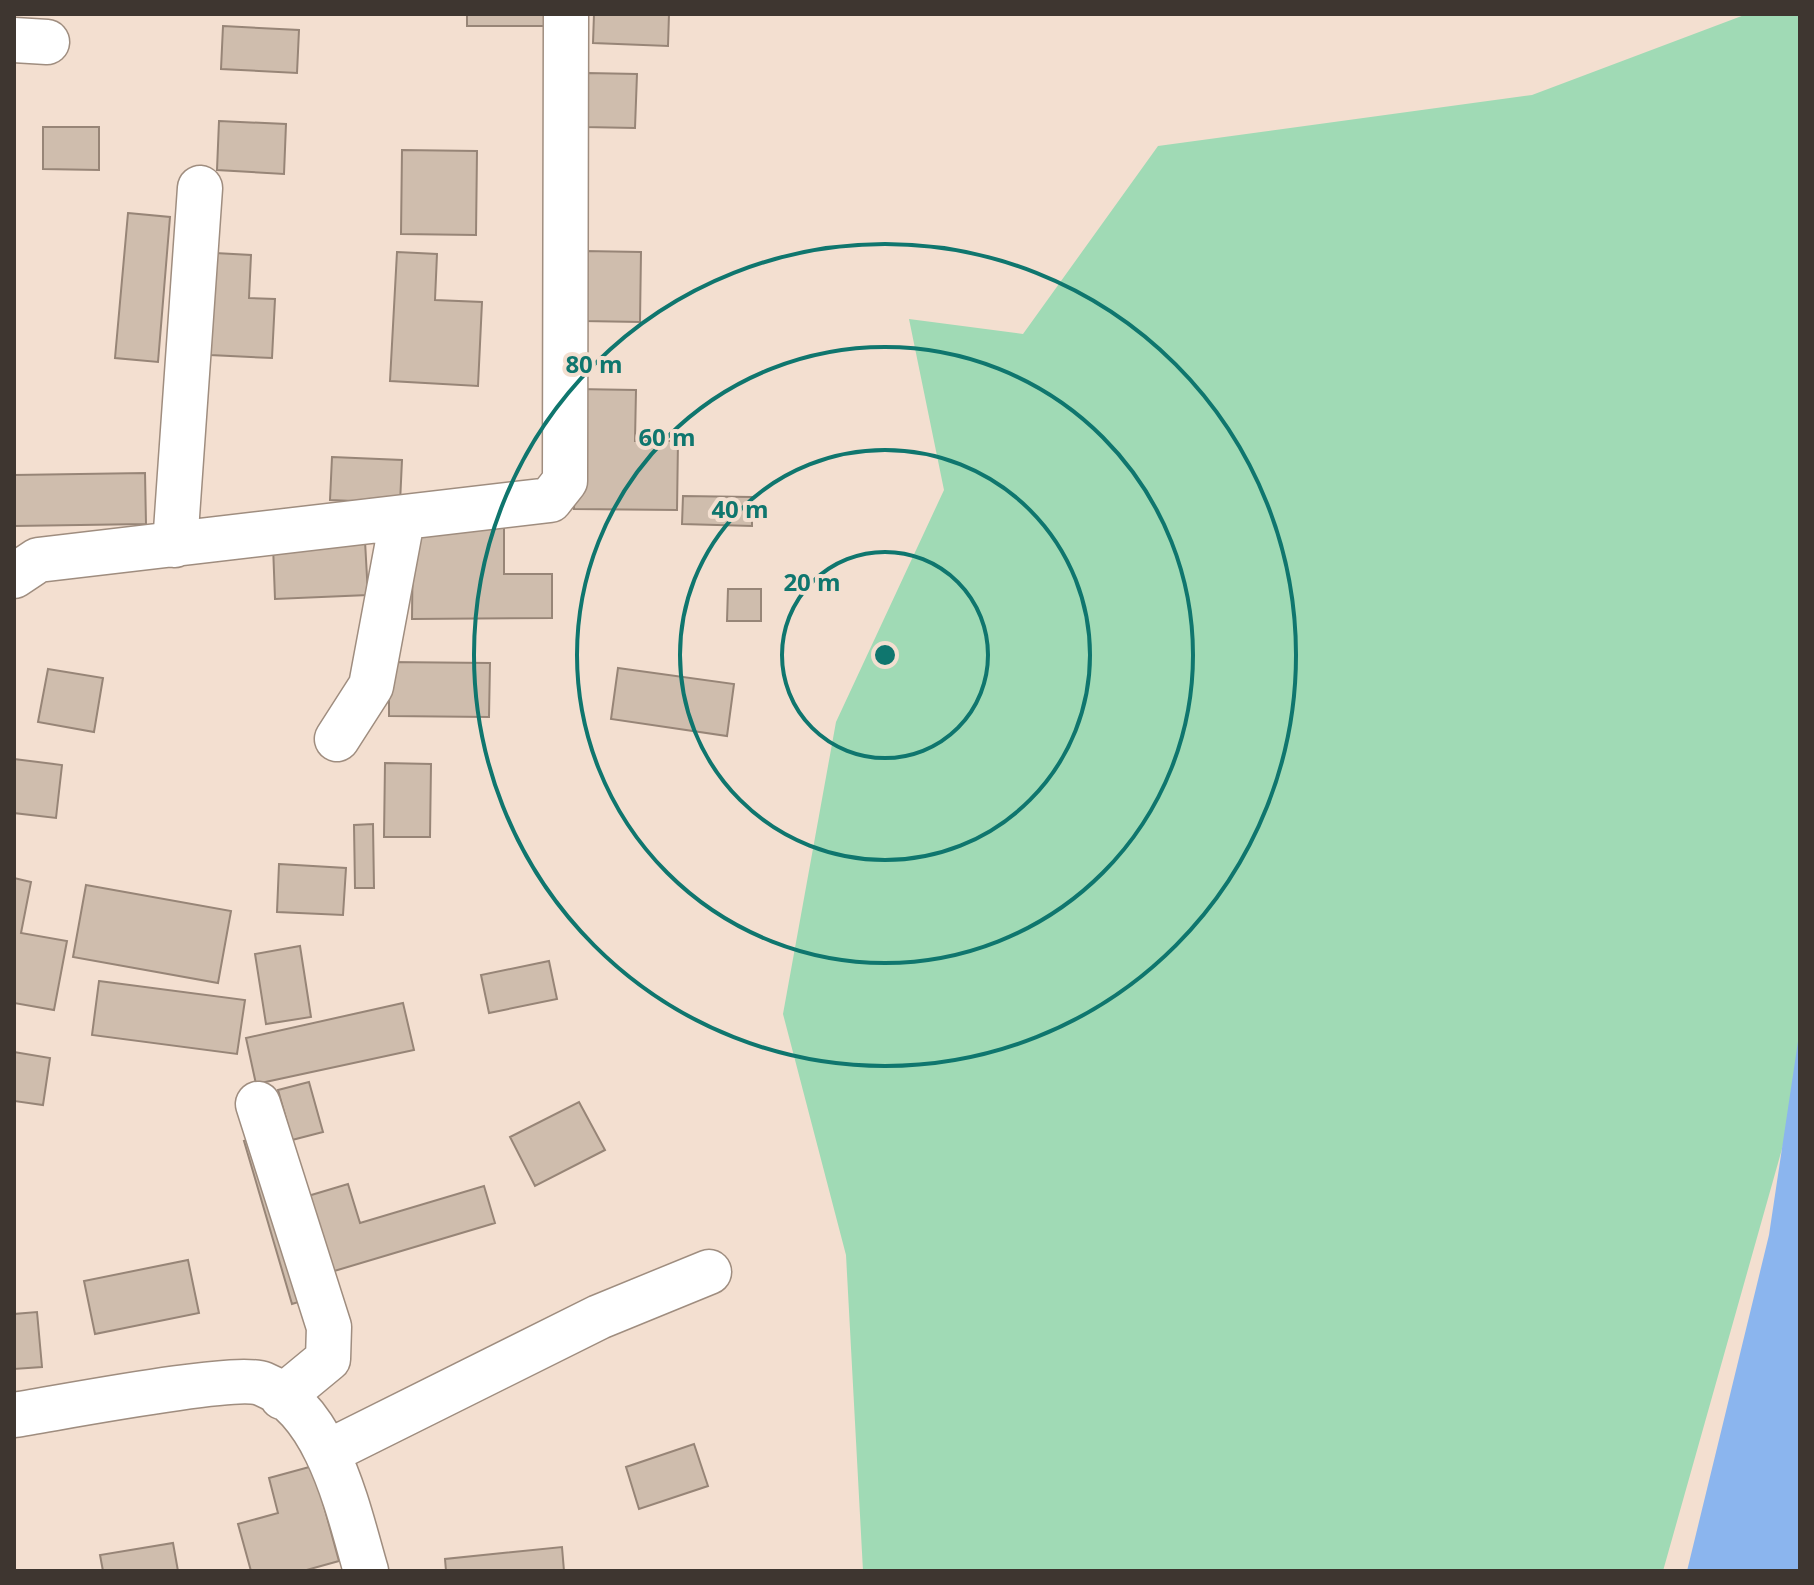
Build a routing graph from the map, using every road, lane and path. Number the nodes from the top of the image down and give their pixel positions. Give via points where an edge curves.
1 (566, 14) edge
2 (200, 188) dead end
3 (402, 520) junction
4 (175, 545) junction
5 (14, 576) edge
6 (337, 739) dead end
7 (258, 1104) dead end
8 (709, 1272) dead end
9 (282, 1397) junction
10 (14, 1415) edge
11 (328, 1452) junction
12 (364, 1571) edge

1 - 3 street via 565,481 550,500
2 - 4 street
3 - 4 street
3 - 6 street via 371,686
4 - 5 street via 38,560
7 - 9 street via 329,1327 328,1359
8 - 11 street via 599,1317
9 - 10 street via 261,1383 199,1386
9 - 11 street via 294,1405
11 - 12 street

